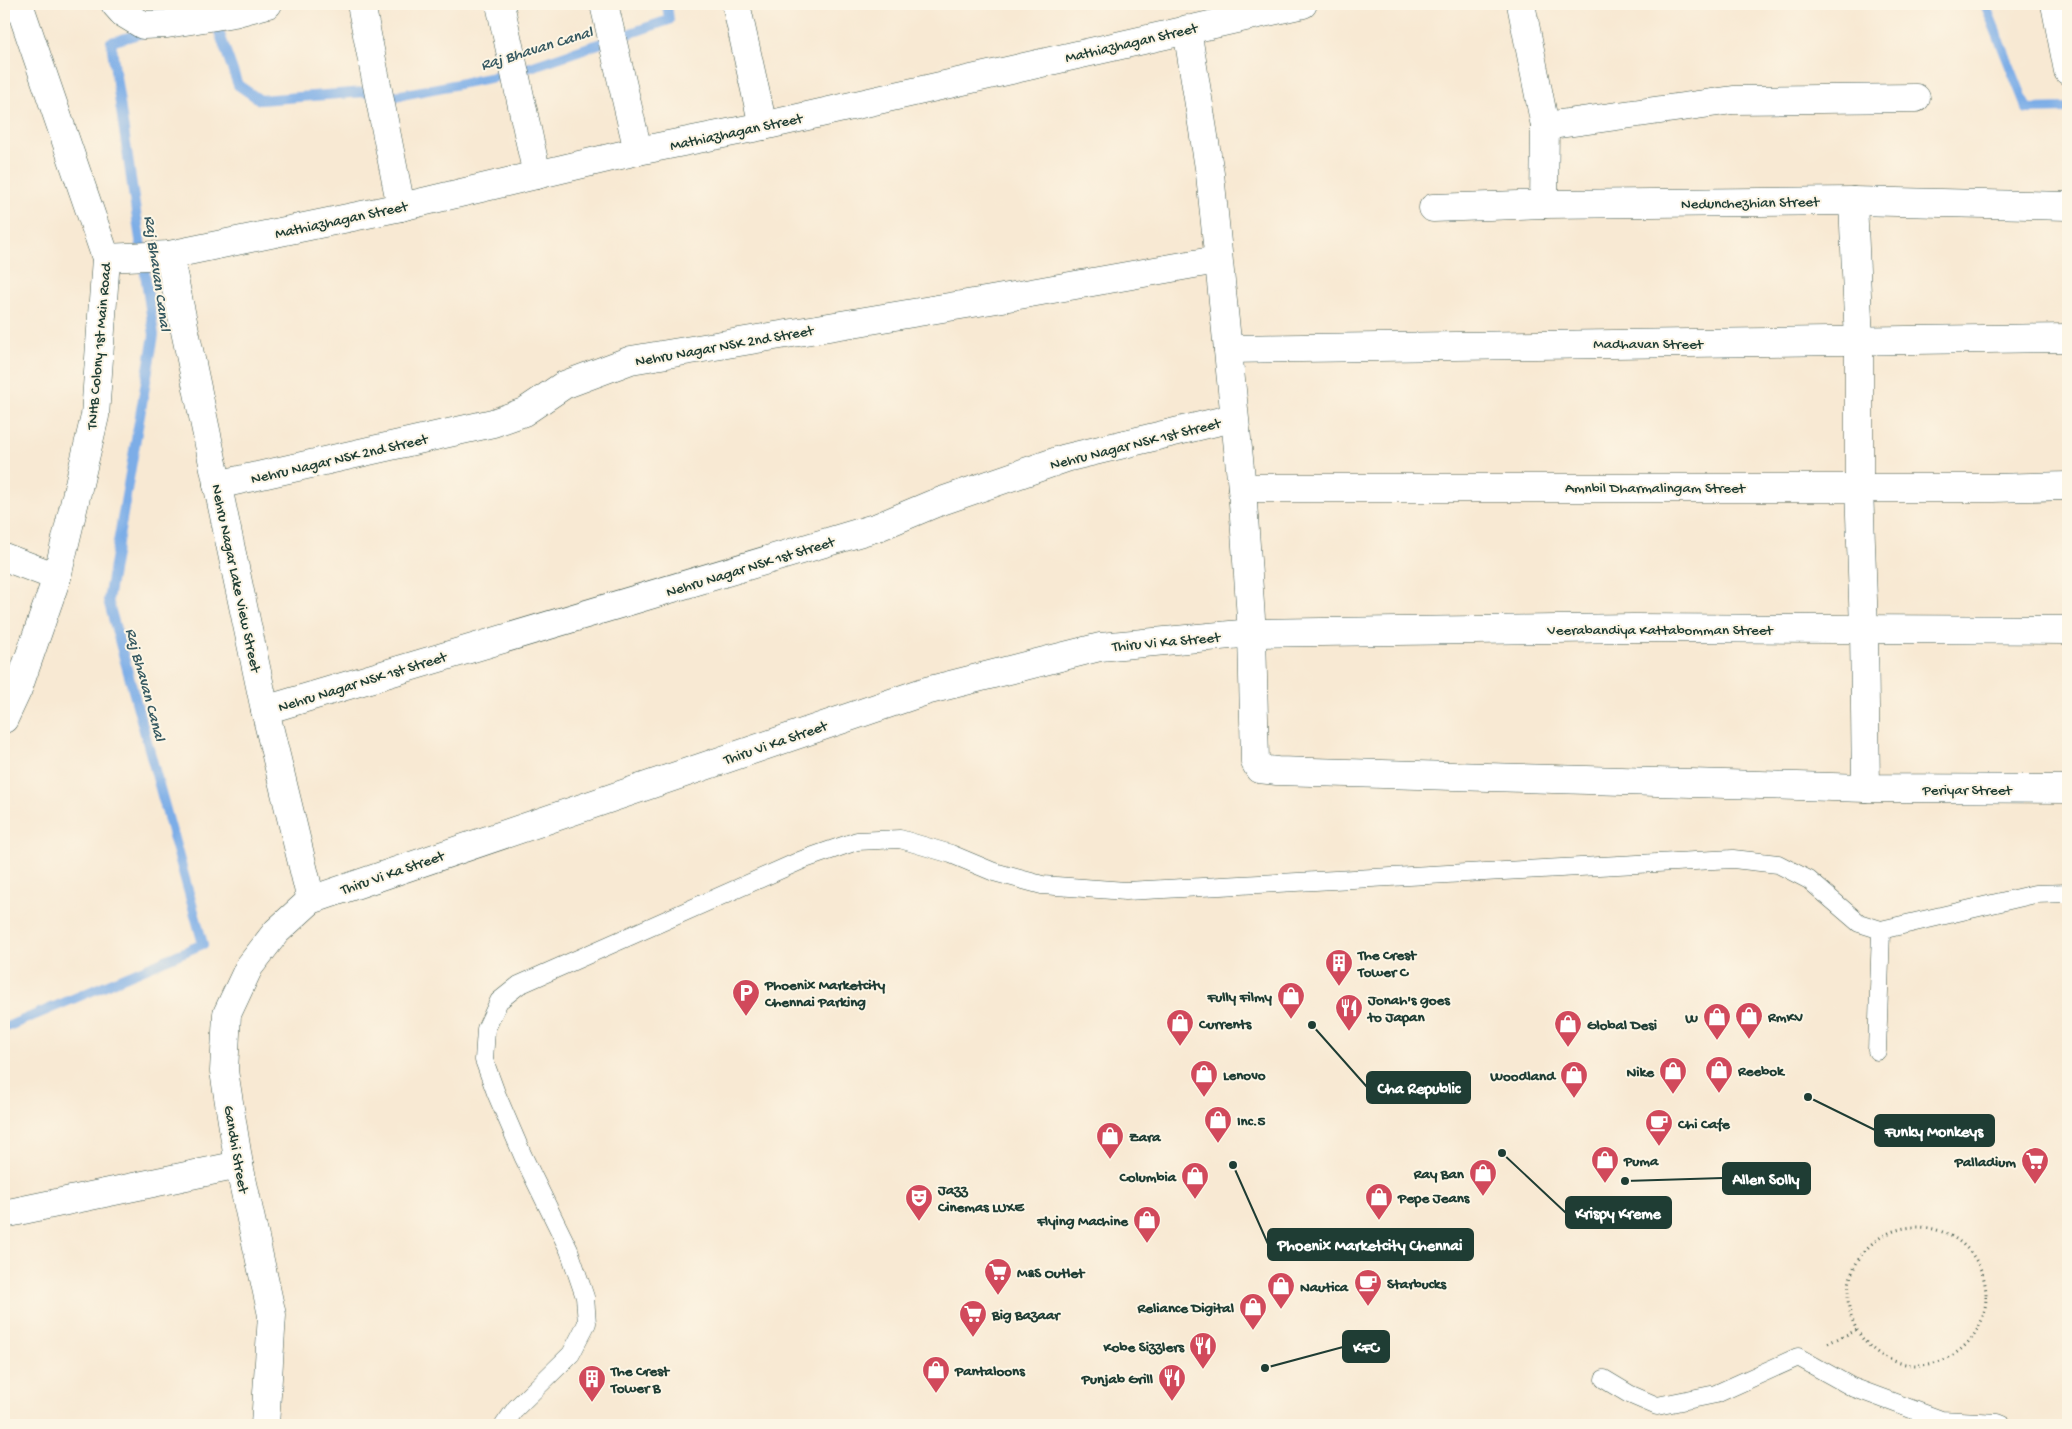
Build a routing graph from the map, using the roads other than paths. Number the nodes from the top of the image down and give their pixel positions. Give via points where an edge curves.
1 (18, 4) edge
2 (115, 4) edge
3 (268, 4) edge
4 (361, 4) edge
5 (500, 4) edge
6 (604, 4) edge
7 (736, 4) edge
8 (1521, 4) edge
9 (2055, 4) edge
10 (1292, 5) edge
11 (4, 9) edge
12 (1187, 29) junction
13 (2068, 70) edge
14 (1916, 98) dead end
15 (762, 126) junction
16 (1546, 126) junction
17 (638, 151) junction
18 (537, 175) junction
19 (1853, 201) junction
20 (1544, 204) junction
21 (2068, 206) edge
22 (401, 207) junction
23 (1433, 208) dead end
24 (164, 256) junction
25 (116, 258) junction
26 (1217, 260) junction
27 (2068, 338) edge
28 (1859, 342) junction
29 (1228, 349) junction
30 (1234, 418) junction
31 (217, 485) junction
32 (2068, 486) edge
33 (1859, 487) junction
34 (1242, 488) junction
35 (4, 557) edge
36 (57, 577) junction
37 (1864, 628) junction
38 (2068, 630) edge
39 (1252, 632) junction
40 (265, 710) junction
41 (4, 719) edge
42 (1866, 788) junction
43 (2068, 789) edge
44 (2068, 893) edge
45 (311, 900) junction
46 (1881, 930) junction
47 (1878, 1052) dead end
48 (239, 1165) junction
49 (4, 1214) edge
50 (1604, 1379) dead end
51 (1944, 1423) edge
52 (265, 1425) edge
53 (504, 1425) edge
54 (2003, 1425) edge

1 - 11 street
1 - 25 street, TNHB Colony 1st Main Road
2 - 3 street via 143,25 167,24
4 - 22 street
5 - 18 street
6 - 17 street
7 - 15 street
8 - 16 street
9 - 13 street
10 - 12 street, Mathiazhagan Street
12 - 15 street, Mathiazhagan Street
12 - 26 street via 1210,174
14 - 16 street via 1733,100
15 - 17 street, Mathiazhagan Street
16 - 20 street
17 - 18 street, Mathiazhagan Street
18 - 22 street, Mathiazhagan Street
19 - 20 street, Nedunchezhian Street
19 - 21 street, Nedunchezhian Street
19 - 28 street
20 - 23 street, Nedunchezhian Street
22 - 24 street, Mathiazhagan Street
24 - 25 street, Mathiazhagan Street
24 - 31 street, Nehru Nagar Lake View Street
25 - 36 street, TNHB Colony 1st Main Road via 95,416
26 - 29 street
26 - 31 street, Nehru Nagar NSK 2nd Street via 631,360 564,385 524,412 493,423
27 - 28 street, Madhavan Street
28 - 29 street, Madhavan Street
28 - 33 street
29 - 30 street
30 - 34 street
30 - 40 street, Nehru Nagar NSK 1st Street via 1066,458 869,530
31 - 40 street, Nehru Nagar Lake View Street
32 - 33 street, Amnbil Dharmalingam Street
33 - 34 street, Amnbil Dharmalingam Street
33 - 37 street
34 - 39 street
35 - 36 street
36 - 41 street, TNHB Colony 1st Main Road via 18,689
37 - 38 street, Veerabandiya Kattabomman Street
37 - 39 street, Veerabandiya Kattabomman Street
37 - 42 street
39 - 42 street, Periyar Street via 1254,750 1259,769
39 - 45 street, Thiru Vi Ka Street via 1100,647 926,691
40 - 45 street, Nehru Nagar Lake View Street
42 - 43 street, Periyar Street
44 - 46 lane via 2035,894
45 - 48 street, Gandhi Street via 276,932 249,967 227,1014 224,1071
46 - 47 lane
46 - 53 lane via 1859,923 1809,880 1778,864 1733,859 1126,890 1042,885 900,839 856,841 802,860 519,985 499,1001 486,1029 484,1060 523,1156 569,1250 585,1297 587,1323 571,1354 516,1408
48 - 49 street
48 - 52 street, Gandhi Street via 272,1315
50 - 51 lane via 1657,1406 1716,1394 1798,1357 1852,1387
51 - 54 lane

